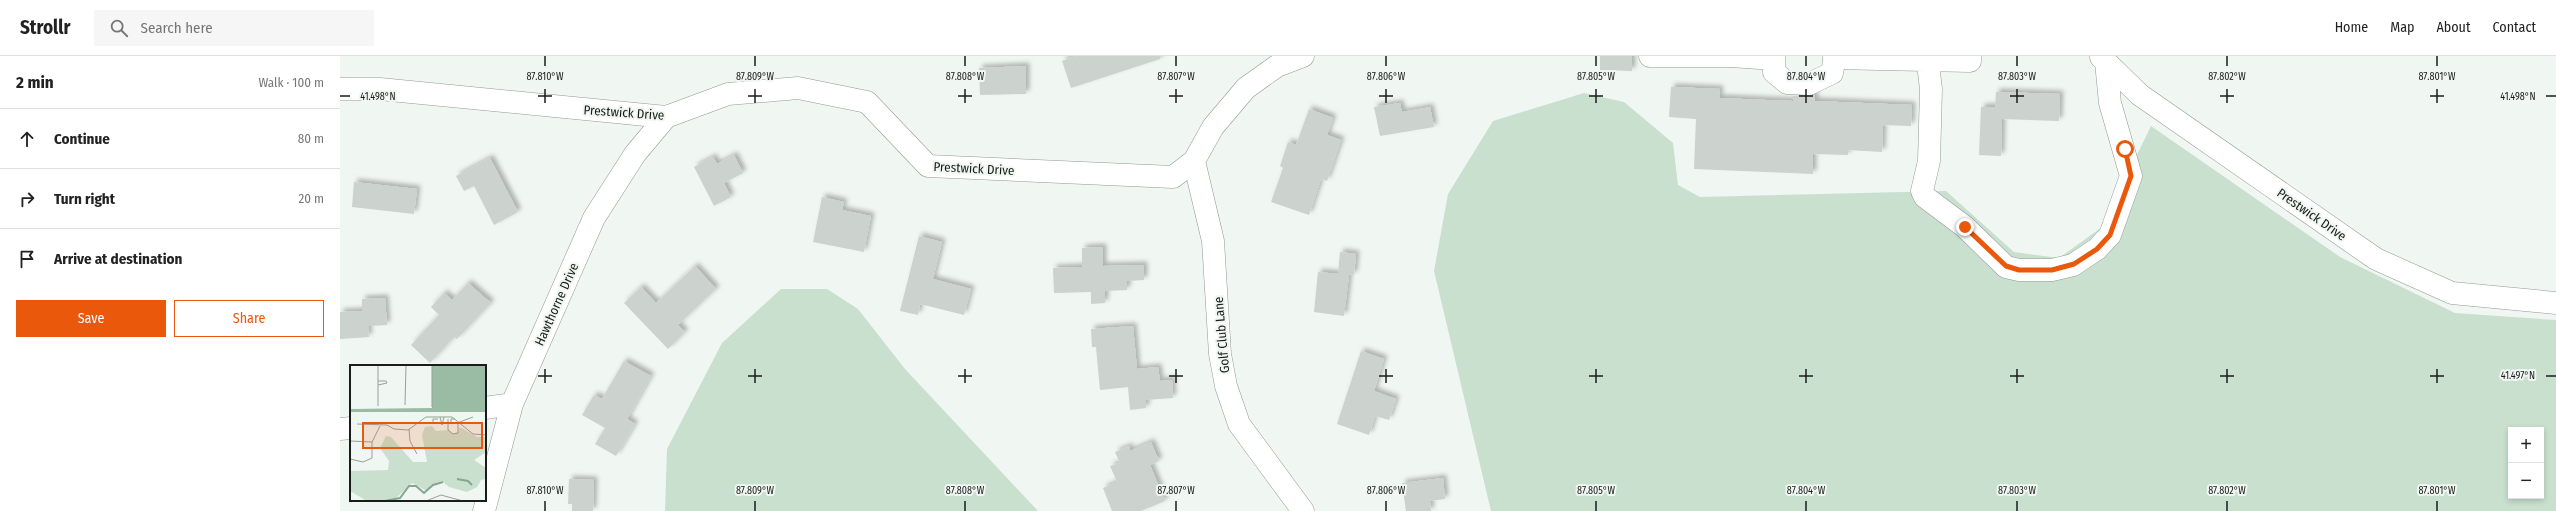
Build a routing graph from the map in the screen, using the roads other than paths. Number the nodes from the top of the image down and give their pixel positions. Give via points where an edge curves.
1 (1303, 56) edge
2 (1650, 56) edge
3 (1731, 56) edge
4 (1970, 56) edge
5 (1774, 57) edge
6 (1835, 57) edge
7 (1877, 58) edge
8 (1927, 58) edge
9 (2103, 59) edge
10 (340, 89) edge
11 (666, 117) junction
12 (1194, 161) junction
13 (2556, 303) edge
14 (512, 404) junction
15 (486, 408) edge
16 (350, 428) edge
17 (340, 429) edge
18 (484, 511) edge
19 (1303, 511) edge

1 - 12 street, Prestwick Drive via 1277,66 1246,88 1213,127
2 - 3 street
3 - 5 street
4 - 8 street via 1970,61
5 - 6 street via 1774,72 1787,83 1809,84 1832,73
6 - 7 street
7 - 8 street
8 - 9 street via 1931,90 1929,161 1922,191 1925,197 1965,227 2006,266 2019,270 2052,270 2074,264 2097,249 2110,235 2131,176 2110,103
9 - 13 street, Prestwick Drive via 2140,94 2376,259 2452,293
10 - 11 street, Prestwick Drive via 380,89
11 - 12 street, Prestwick Drive via 728,94 798,88 867,102 928,166 1173,177
11 - 14 street, Hawthorne Drive via 635,154 594,218
12 - 19 street, Golf Club Lane via 1213,241 1220,351 1226,386 1239,424
14 - 15 street
14 - 18 street, Hawthorne Drive
16 - 17 street

